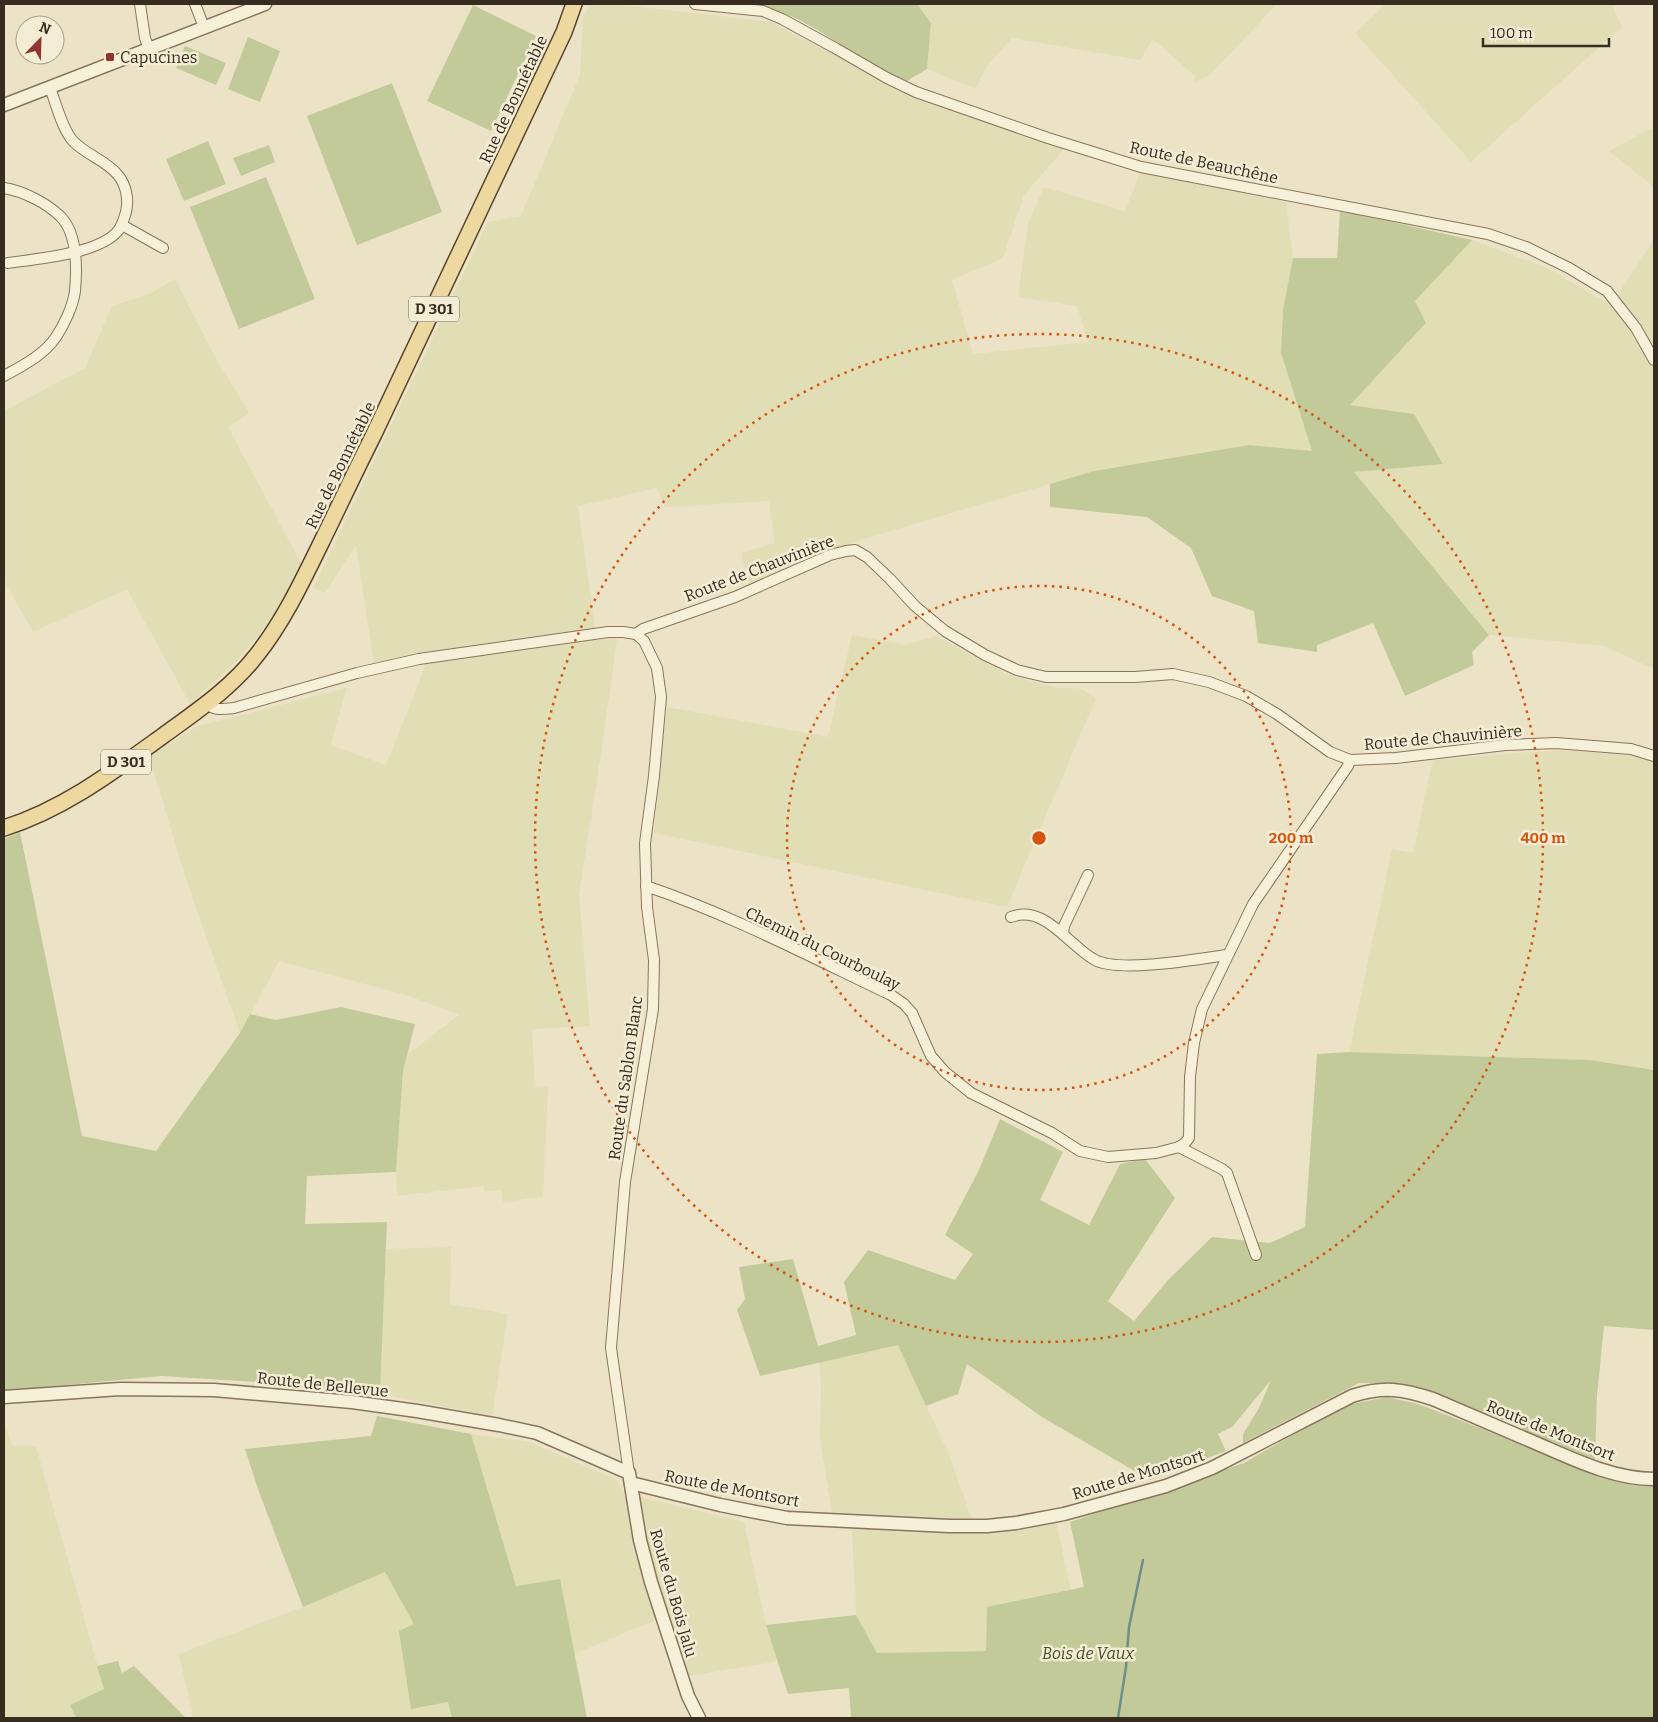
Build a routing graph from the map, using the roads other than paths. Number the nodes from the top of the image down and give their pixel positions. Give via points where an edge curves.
1 (140, 4) edge
2 (195, 4) edge
3 (264, 4) edge
4 (574, 4) edge
5 (695, 4) edge
6 (204, 27) junction
7 (149, 48) junction
8 (50, 88) junction
9 (4, 105) edge
10 (4, 188) edge
11 (122, 225) junction
12 (163, 248) dead end
13 (75, 252) junction
14 (8, 264) dead end
15 (1654, 360) edge
16 (4, 376) edge
17 (636, 634) junction
18 (207, 704) junction
19 (1654, 756) edge
20 (1350, 760) junction
21 (4, 828) edge
22 (1088, 875) dead end
23 (646, 886) junction
24 (1011, 917) dead end
25 (1063, 933) junction
26 (1227, 955) junction
27 (1179, 1148) junction
28 (1256, 1254) dead end
29 (4, 1397) edge
30 (630, 1478) junction
31 (1654, 1480) edge
32 (698, 1718) edge

1 - 7 street
2 - 6 street
3 - 6 street
4 - 18 main road, Rue de Bonnétable / D 301 via 564,32 301,584 283,618 255,658
5 - 15 street, Route de Beauchêne via 763,11 916,92 1141,167 1488,234 1526,247 1607,291 1636,328
6 - 7 street
7 - 8 street
8 - 9 street
8 - 11 street via 72,140 105,162 119,176 127,191
10 - 13 street via 37,200 62,218 70,231
11 - 12 street
11 - 13 street via 102,244
13 - 14 street
13 - 16 street via 74,293 65,321 55,338 39,354
17 - 18 street, Route de Chauvinière via 608,632 419,659 234,708
17 - 20 street, Route de Chauvinière via 735,597 830,556 855,550 867,557 915,606 945,631 985,656 1017,670 1046,676 1173,674 1209,682 1246,696 1330,752
17 - 23 street, Route du Sablon Blanc via 644,641 658,668 661,697 645,843
18 - 21 main road, Rue de Bonnétable / D 301 via 80,794 26,821
19 - 20 street, Route de Chauvinière via 1631,749 1556,742
20 - 26 street via 1253,904
22 - 25 street
23 - 27 street, Chemin du Courboulay via 723,916 891,995 912,1013 931,1056 945,1072 971,1093 1052,1132 1080,1151 1108,1157
23 - 30 street, Route du Sablon Blanc via 654,960 653,1009 625,1182 611,1348
24 - 25 street via 1036,915
25 - 26 street via 1094,960 1105,964 1161,964
26 - 27 street via 1202,1009 1193,1052 1188,1138
27 - 28 street via 1227,1173
29 - 30 street, Route de Bellevue via 120,1388 214,1390 352,1402 537,1433
30 - 31 street, Route de Montsort via 720,1505 787,1518 949,1526 1016,1523 1064,1514 1166,1486 1212,1468 1352,1396 1388,1389 1433,1398 1612,1473
30 - 32 street, Route du Bois Jalu via 651,1582

